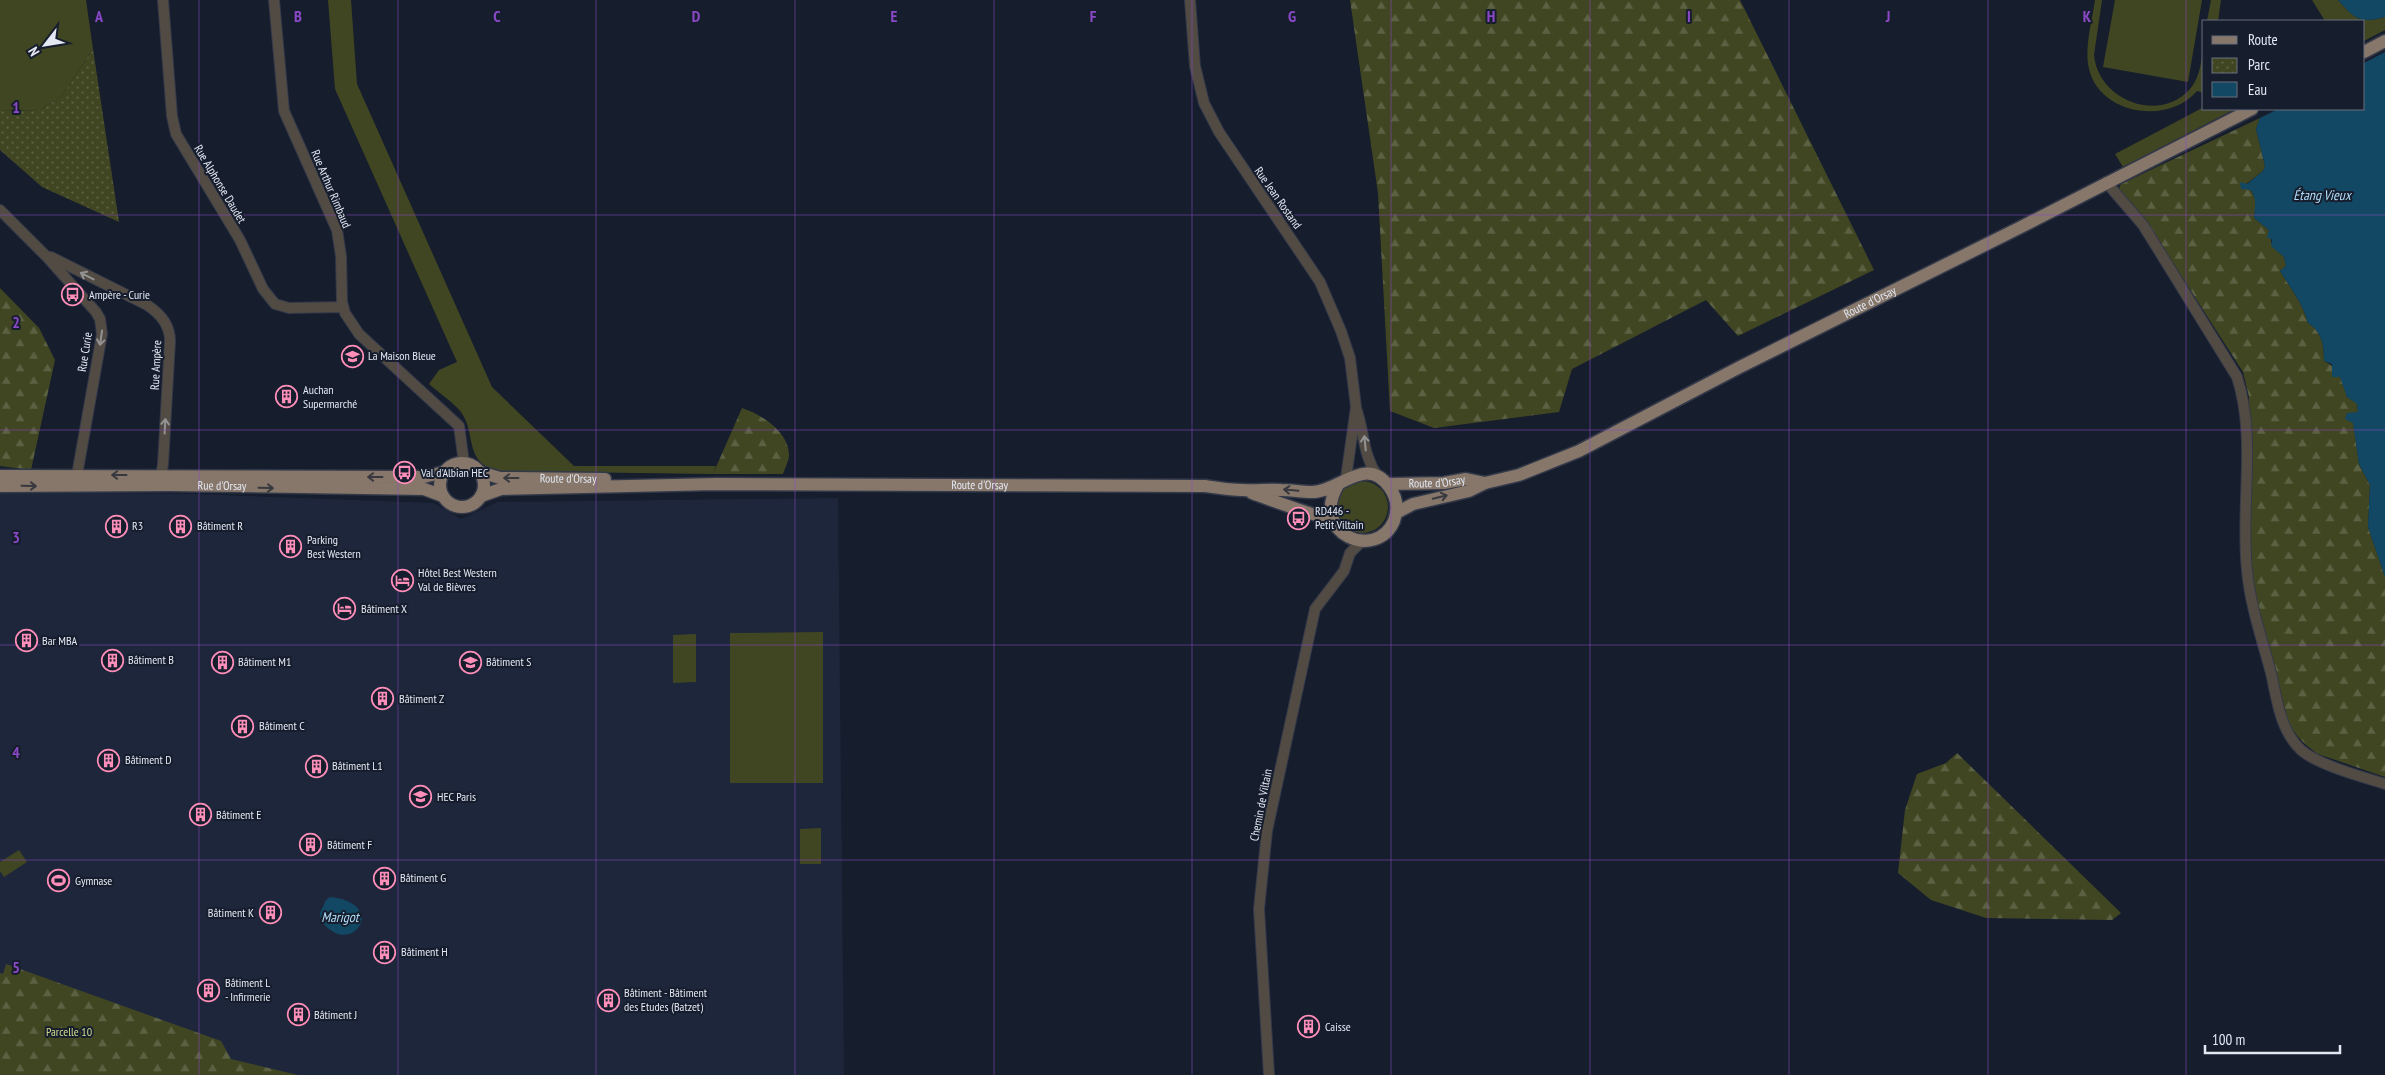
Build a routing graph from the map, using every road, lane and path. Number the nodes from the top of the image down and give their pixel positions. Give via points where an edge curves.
1 (163, 0) edge
2 (274, 0) edge
3 (1190, 0) edge
4 (2385, 41) edge
5 (2365, 51) edge
6 (2250, 110) edge
7 (2106, 182) junction
8 (0, 210) edge
9 (47, 257) junction
10 (343, 307) junction
11 (1356, 407) junction
12 (464, 463) junction
13 (444, 472) junction
14 (480, 472) junction
15 (77, 475) junction
16 (0, 476) edge
17 (160, 480) junction
18 (1383, 481) junction
19 (1342, 482) junction
20 (718, 484) junction
21 (1485, 484) junction
22 (0, 486) edge
23 (87, 487) junction
24 (1243, 490) junction
25 (443, 496) junction
26 (481, 496) junction
27 (1396, 513) junction
28 (1332, 518) junction
29 (1346, 536) junction
30 (1362, 541) junction
31 (1350, 553) junction
32 (2385, 784) edge
33 (1269, 1075) edge

1 - 10 street, Rue Alphonse Daudet via 176,134 240,240 263,289 276,304 289,308
2 - 10 street, Rue Arthur Rimbaud via 284,111 337,230
3 - 11 street, Rue Jean Rostand via 1195,66 1204,103 1218,132 1323,288 1350,358
4 - 5 main road
6 - 7 main road, Route d'Orsay
7 - 21 main road, Route d'Orsay via 1579,451 1519,475
7 - 32 street via 2143,225 2237,377 2246,422 2244,518 2247,570 2255,617 2280,716 2288,733 2308,755
8 - 9 street, Rue Curie
9 -> 15 street, Rue Curie via 96,312 102,326
17 -> 9 street, Rue Ampère via 170,341 167,324 156,311 53,257
10 - 12 street, Rue Arthur Rimbaud via 359,334 459,426
18 -> 11 street, Rue Jean Rostand via 1366,454 1363,426
11 - 19 street, Rue Jean Rostand
12 - 13 main road via 449,467
12 - 14 main road
13 -> 17 main road, Rue d'Orsay via 424,477
13 - 25 main road via 440,484
20 -> 14 main road, Route d'Orsay via 500,478
14 - 26 main road via 484,484
15 - 16 main road, Rue d'Orsay
17 -> 15 main road, Rue d'Orsay
15 - 23 street
17 - 23 main road, Rue d'Orsay
17 -> 25 main road, Rue d'Orsay via 424,489
18 - 19 main road via 1368,474 1357,474
18 - 21 main road, Route d'Orsay via 1444,483 1466,479
18 - 27 main road via 1395,498
19 -> 24 main road, Route d'Orsay via 1314,492
19 - 28 main road via 1332,495
20 - 24 main road, Route d'Orsay via 1205,486
20 - 26 main road, Route d'Orsay via 501,489
27 -> 21 main road, Route d'Orsay via 1414,504
22 -> 23 main road, Rue d'Orsay
24 - 28 main road, Route d'Orsay via 1325,519
25 - 26 main road via 459,506 471,505
27 - 30 main road via 1388,530 1372,540
28 - 29 main road
29 - 30 main road
29 - 31 street
30 - 31 street, Chemin de Viltain
31 - 33 street, Chemin de Viltain via 1344,571 1315,609 1267,831 1259,910

